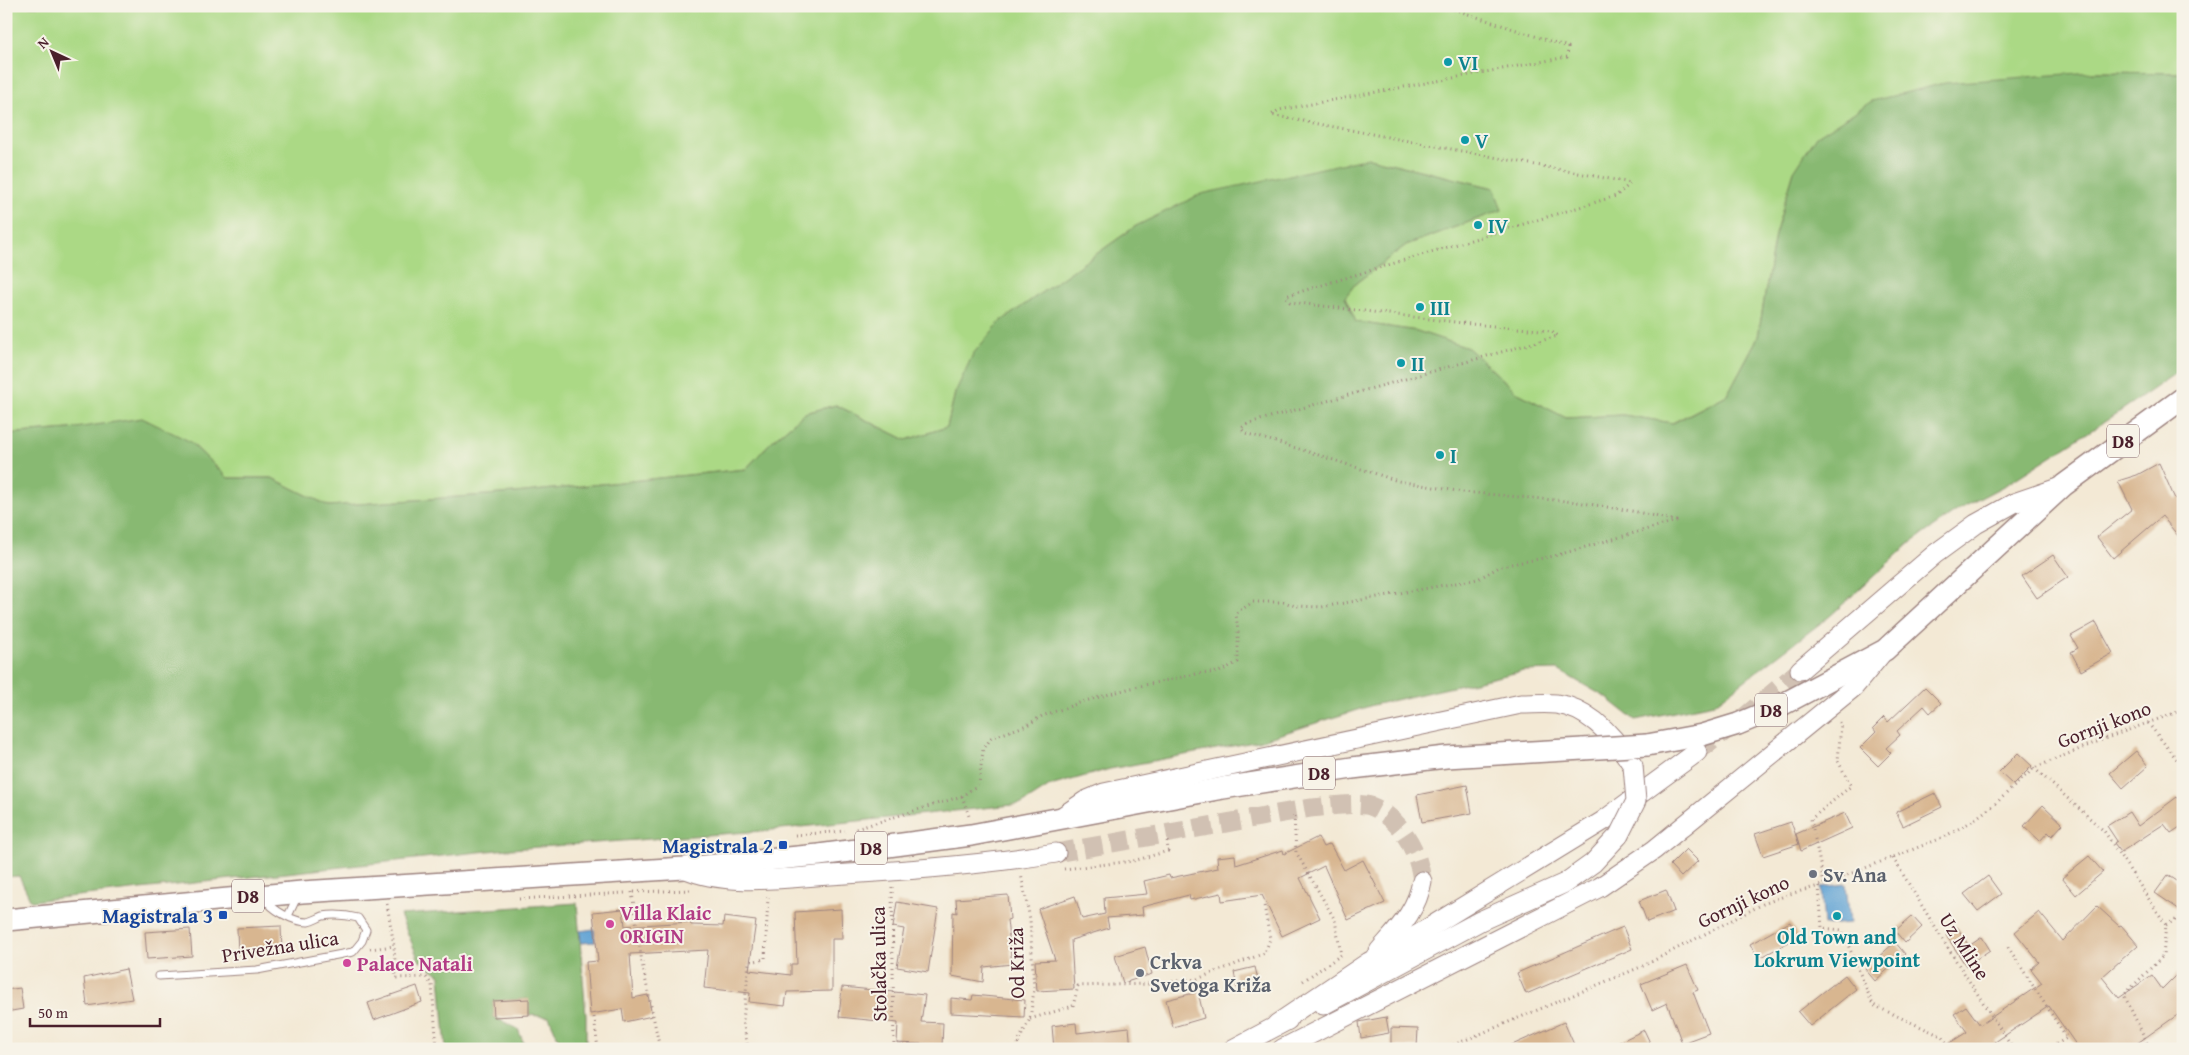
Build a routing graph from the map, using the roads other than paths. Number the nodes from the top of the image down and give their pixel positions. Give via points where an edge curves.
1 (2183, 398) edge
2 (2064, 485) junction
3 (1885, 650) junction
4 (1800, 670) tunnel mouth
5 (1697, 752) tunnel mouth
6 (1057, 821) junction
7 (1056, 862) tunnel mouth
8 (684, 868) junction
9 (1422, 881) tunnel mouth
10 (302, 892) junction
11 (264, 895) junction
12 (288, 916) junction
13 (6, 920) edge
14 (1369, 962) junction
15 (159, 976) dead end
16 (1277, 1024) junction
17 (1232, 1049) edge
18 (1282, 1049) edge

1 - 2 main road, D8
2 - 3 main road, D8
2 - 4 main road via 2014,503 1976,524 1935,554
3 - 6 main road, D8, bridge via 1782,705 1702,735 1647,745 1446,757 1352,768 1223,788
3 - 18 main road via 1862,679 1829,707 1654,850 1600,887
5 - 14 main road via 1603,821
6 - 8 main road, D8 via 908,844
6 - 16 main road, bridge via 1085,801 1104,793 1521,704 1557,704 1582,713 1619,743 1632,766 1636,800 1619,836 1593,864 1565,883 1480,921 1328,1002
7 - 8 main road via 732,879 710,877
8 - 10 main road, D8
9 - 14 main road via 1413,910
10 - 11 main road, D8
10 - 12 lane, Privežna ulica via 294,900
11 - 12 lane, Privežna ulica via 270,906
11 - 13 main road, D8
12 - 15 lane, Privežna ulica via 308,922 343,914 358,918 366,930 353,952 257,970
14 - 16 main road
16 - 17 main road

